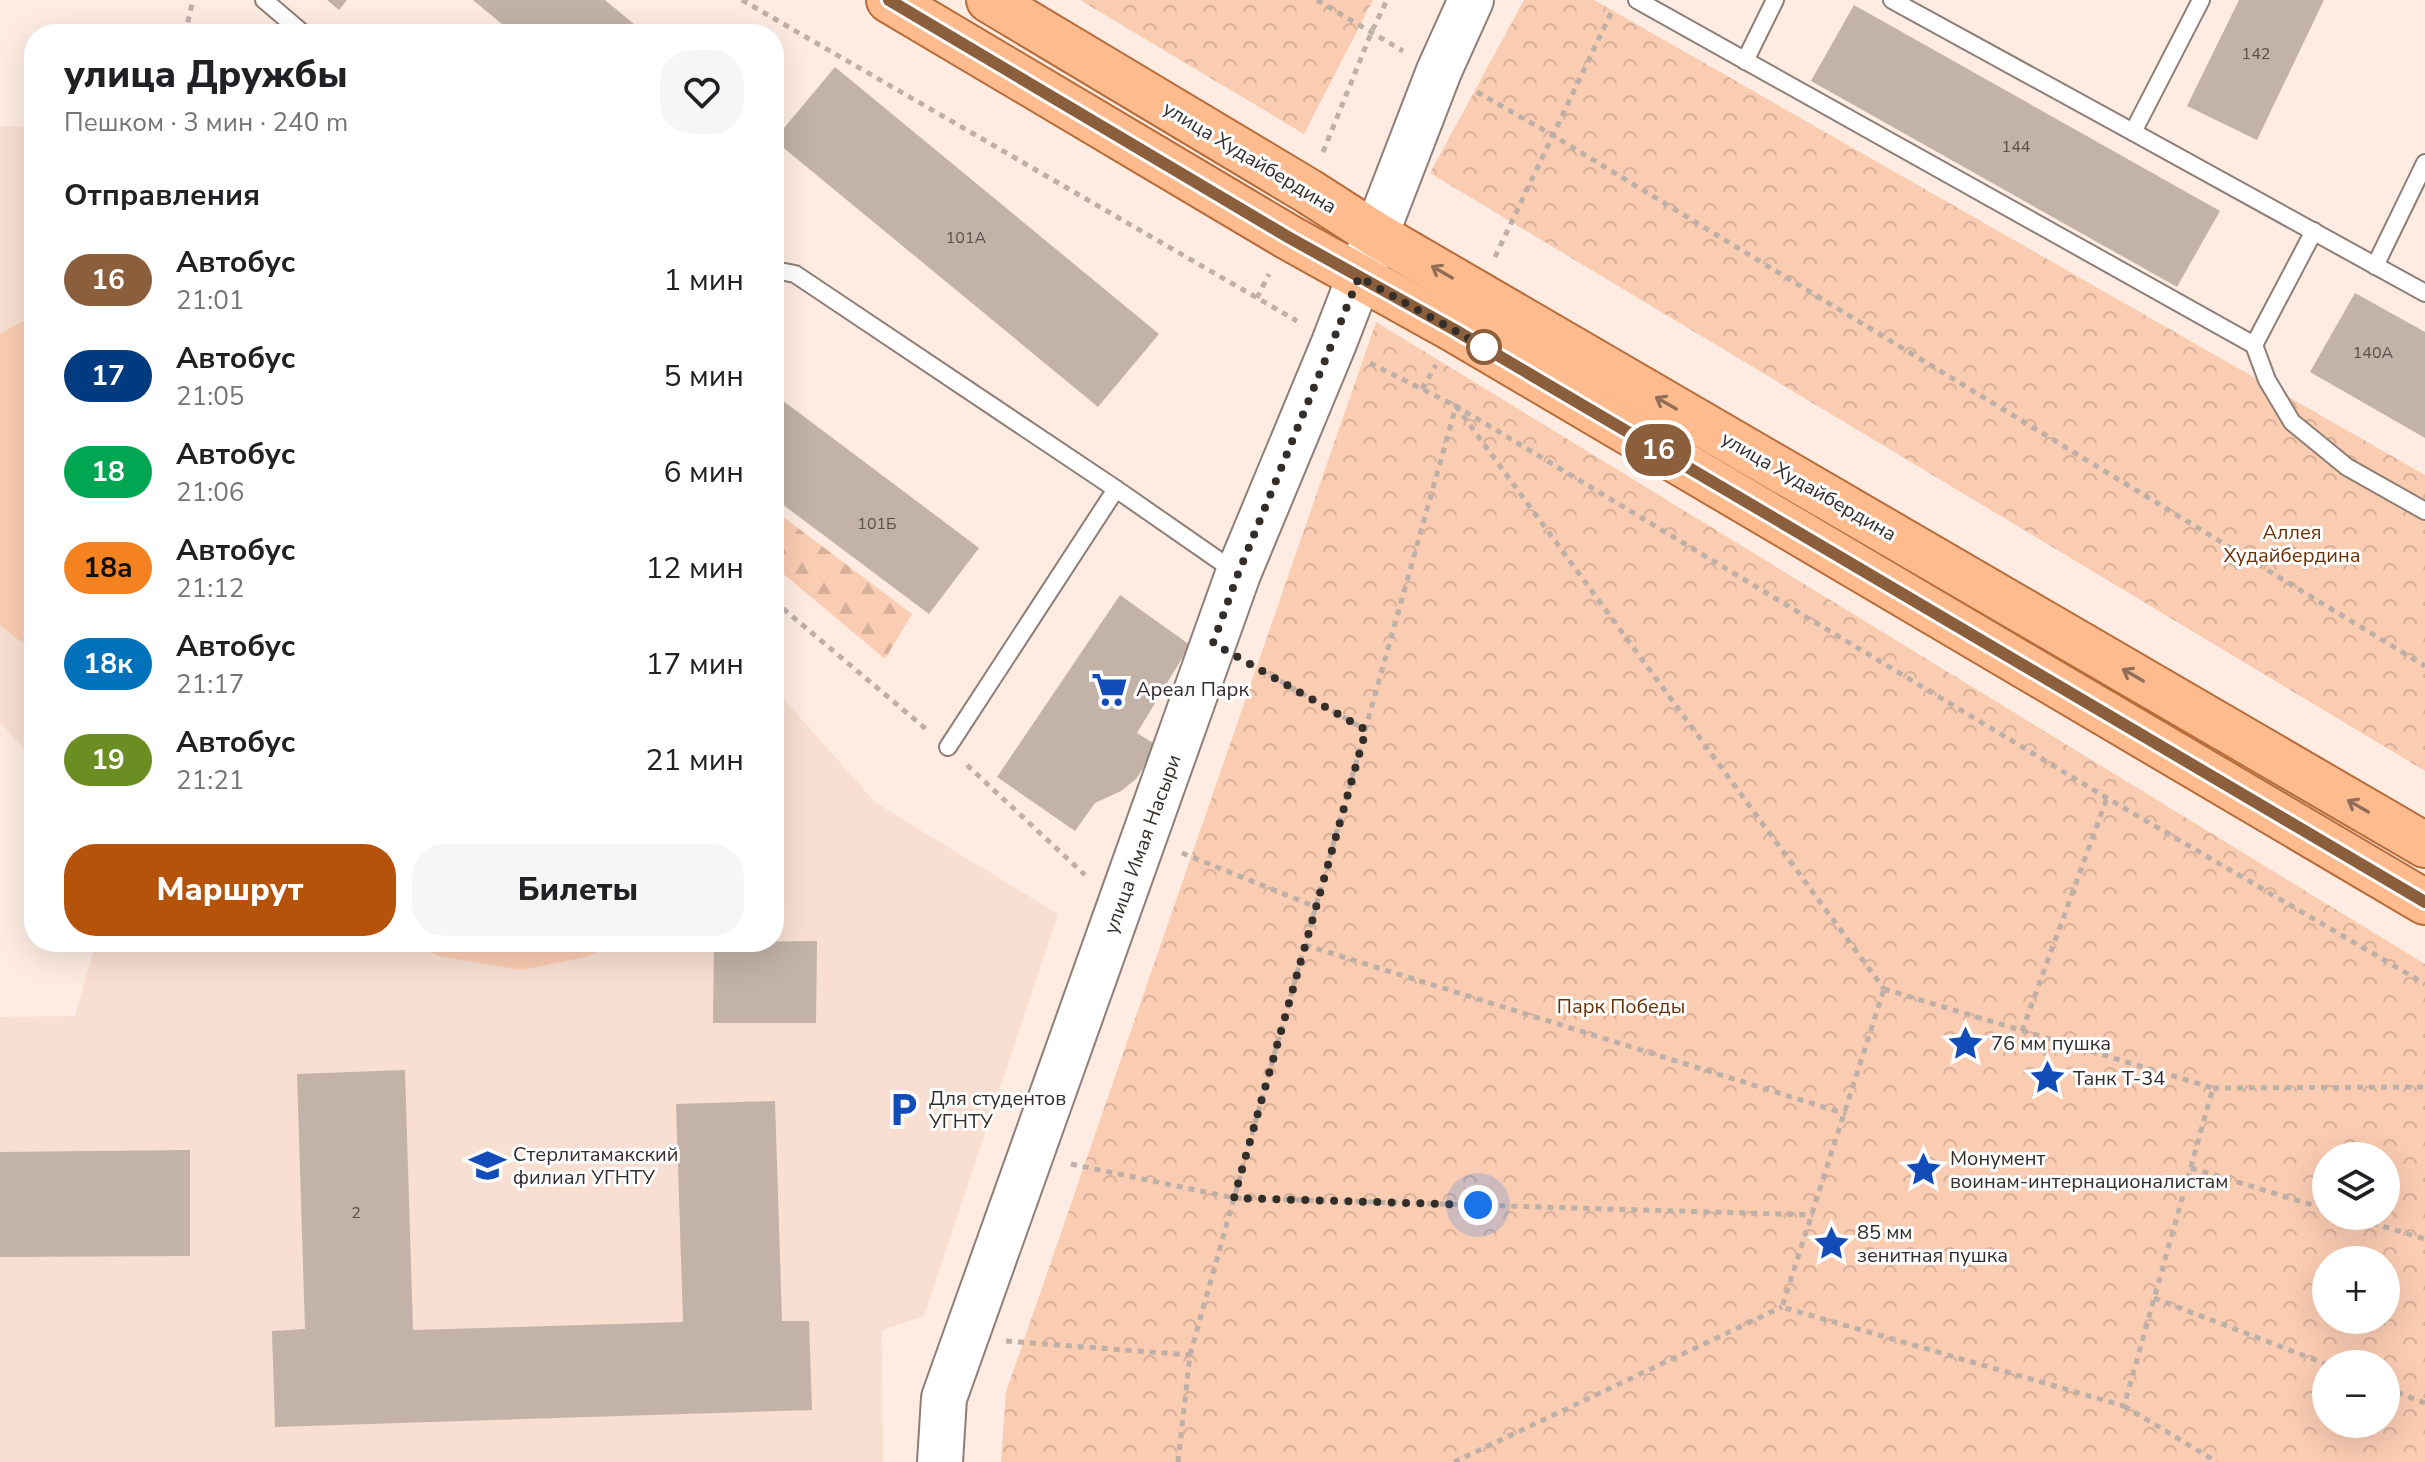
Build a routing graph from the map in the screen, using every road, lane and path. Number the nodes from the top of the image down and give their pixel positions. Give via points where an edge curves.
1 (193, 0) edge
2 (264, 0) edge
3 (742, 0) edge
4 (889, 0) edge
5 (989, 0) edge
6 (1317, 0) edge
7 (1387, 0) edge
8 (1471, 0) edge
9 (1618, 0) edge
10 (1637, 0) edge
11 (1775, 0) edge
12 (1892, 0) edge
13 (2201, 0) edge
14 (187, 24) edge
15 (292, 24) edge
16 (783, 24) edge
17 (784, 24) edge
18 (1372, 31) junction
19 (1408, 53) dead end
20 (1745, 61) junction
21 (1473, 89) dead end
22 (2133, 132) junction
23 (1554, 136) junction
24 (2425, 163) edge
25 (2314, 231) junction
26 (1375, 234) junction
27 (1495, 258) dead end
28 (2375, 266) junction
29 (1272, 268) dead end
30 (784, 272) edge
31 (1359, 277) junction
32 (2425, 293) edge
33 (1257, 298) junction
34 (1305, 325) dead end
35 (2254, 345) junction
36 (1357, 356) dead end
37 (1441, 357) dead end
38 (1422, 389) junction
39 (1456, 406) junction
40 (1116, 489) junction
41 (2425, 511) edge
42 (1238, 574) junction
43 (1213, 643) junction
44 (2425, 666) edge
45 (1366, 730) junction
46 (948, 747) dead end
47 (2107, 798) junction
48 (1144, 837) junction
49 (2425, 845) edge
50 (2425, 902) edge
51 (1316, 907) junction
52 (1305, 945) junction
53 (2425, 984) edge
54 (1884, 989) junction
55 (2022, 1031) junction
56 (2425, 1087) edge
57 (2213, 1088) junction
58 (1846, 1114) junction
59 (1031, 1155) junction
60 (2191, 1168) junction
61 (1234, 1198) junction
62 (2312, 1205) edge
63 (1813, 1215) junction
64 (2395, 1230) edge
65 (2425, 1239) edge
66 (2154, 1298) junction
67 (1782, 1307) junction
68 (965, 1338) junction
69 (1190, 1355) junction
70 (2312, 1359) edge
71 (2400, 1393) edge
72 (2425, 1403) edge
73 (2124, 1406) junction
74 (940, 1462) edge
75 (1178, 1462) edge
76 (1454, 1462) edge
77 (2217, 1462) edge

1 - 14 path
2 - 15 lane
3 - 16 path
4 - 31 main road
5 - 26 main road, улица Худайбердина
6 - 18 path
7 - 18 path
8 - 26 main road, улица Имая Насыри
9 - 23 path
10 - 20 lane
11 - 20 lane
12 - 22 lane
13 - 22 lane
17 - 33 path
18 - 19 path
20 - 35 lane
21 - 23 path
22 - 25 lane
23 - 27 path
23 - 44 path
24 - 28 lane
25 - 28 lane
25 - 35 lane
26 - 31 main road, улица Имая Насыри
49 -> 26 main road, улица Худайбердина
28 - 32 lane
29 - 33 path
30 - 40 lane via 795,274
31 - 42 main road, улица Имая Насыри
31 - 50 main road
33 - 34 path
35 - 41 lane via 2292,422 2347,467
36 - 38 path
37 - 38 path
38 - 39 path
39 - 45 path
39 - 47 path
39 - 54 path
40 - 42 lane
40 - 46 lane
42 - 43 main road, улица Имая Насыри
43 - 45 path
43 - 48 main road, улица Имая Насыри
45 - 51 path
47 - 53 path
47 - 55 path
48 - 51 path
48 - 59 main road, улица Имая Насыри
51 - 52 path
52 - 58 path
52 - 61 path
54 - 55 path
54 - 58 path
55 - 57 path
56 - 57 path
57 - 60 path
58 - 63 path
59 - 61 path
59 - 68 main road, улица Имая Насыри
60 - 62 path
60 - 66 path
61 - 63 path
61 - 69 path
63 - 67 path
64 - 65 path
66 - 70 path
66 - 73 path
67 - 73 path
67 - 76 path
68 - 69 path
68 - 74 main road, улица Имая Насыри via 944,1398
69 - 75 path
71 - 72 path
73 - 77 path

